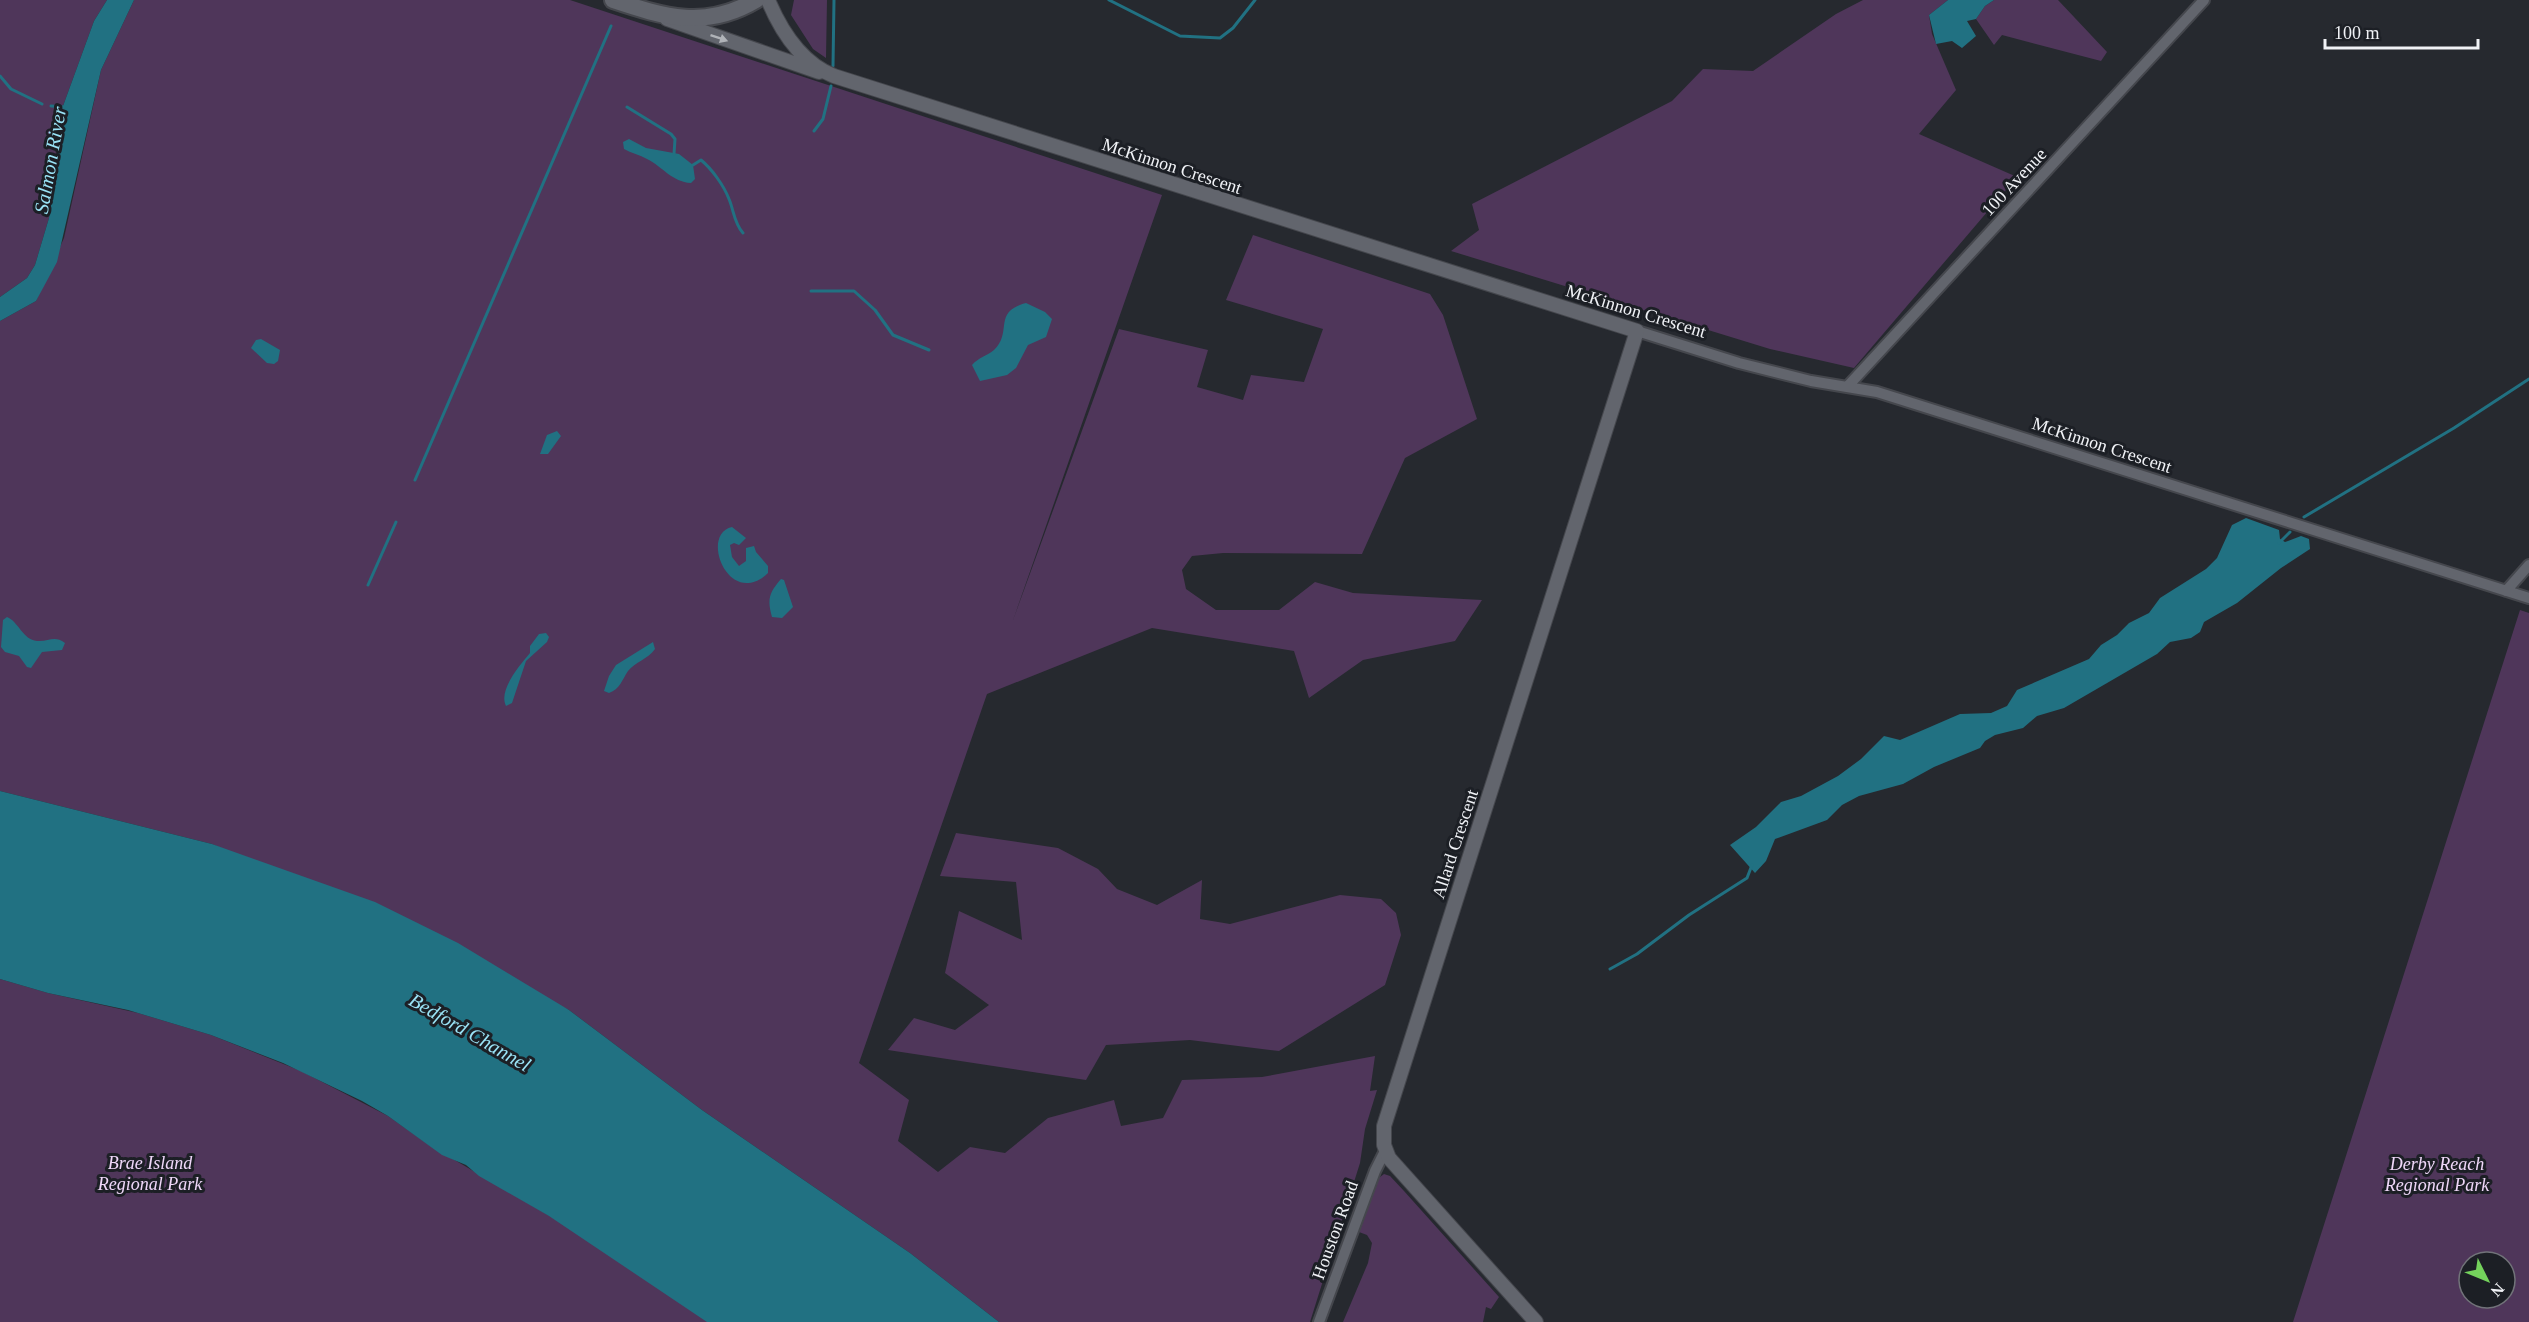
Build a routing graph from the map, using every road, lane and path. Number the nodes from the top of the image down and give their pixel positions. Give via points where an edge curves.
1 (613, 0) edge
2 (756, 0) edge
3 (768, 0) edge
4 (2204, 0) edge
5 (664, 17) junction
6 (827, 74) junction
7 (1637, 331) junction
8 (1848, 387) junction
9 (2529, 565) edge
10 (2506, 591) junction
11 (2529, 598) edge
12 (1385, 1151) junction
13 (1319, 1322) edge
14 (1536, 1322) edge

1 - 5 main road
2 - 5 main road via 718,15
3 - 6 street, McKinnon Crescent via 794,46
4 - 8 street, 100 Avenue
5 -> 6 street
6 - 7 street, McKinnon Crescent
7 - 8 street, McKinnon Crescent via 1739,363
7 - 12 street, Allard Crescent via 1397,1079 1384,1126
8 - 10 street, McKinnon Crescent via 1995,428
9 - 10 street
10 - 11 street, McKinnon Crescent
12 - 13 street, Houston Road
12 - 14 street

